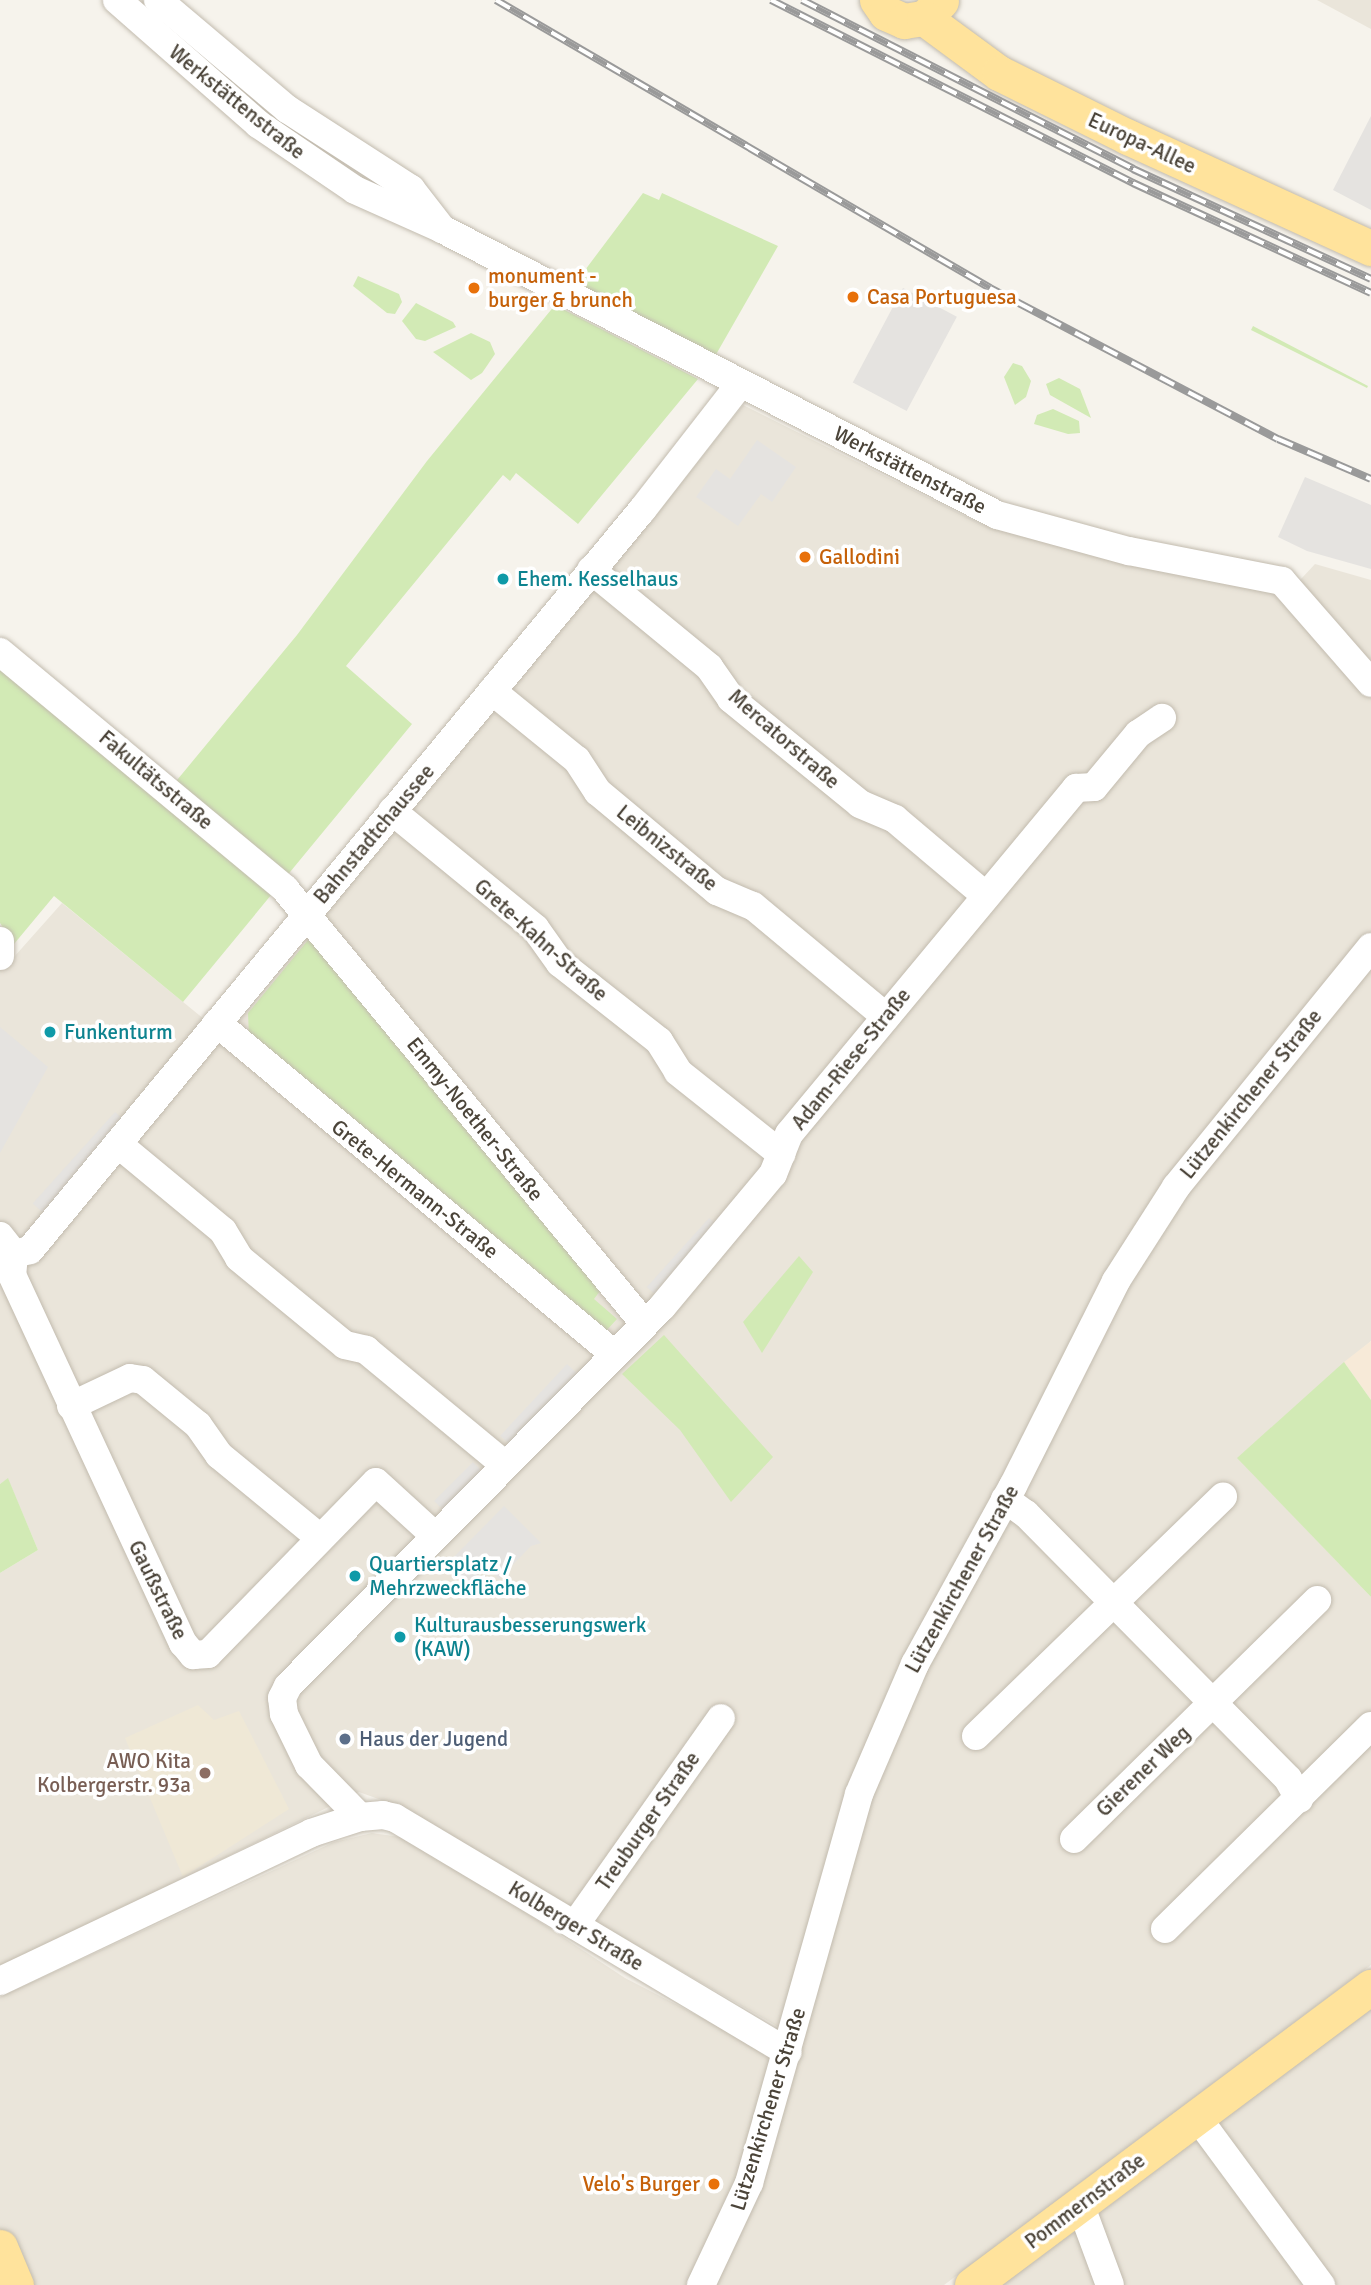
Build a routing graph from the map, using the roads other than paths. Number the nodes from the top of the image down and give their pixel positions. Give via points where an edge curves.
1 (117, 0) edge
2 (158, 0) edge
3 (877, 0) edge
4 (937, 6) edge
5 (1371, 227) edge
6 (442, 229) junction
7 (1371, 248) edge
8 (740, 384) junction
9 (591, 570) junction
10 (0, 652) edge
11 (1371, 683) edge
12 (492, 691) junction
13 (1162, 718) dead end
14 (392, 811) junction
15 (986, 896) junction
16 (308, 914) junction
17 (0, 941) edge
18 (1371, 947) edge
19 (0, 956) edge
20 (886, 1017) junction
21 (217, 1023) junction
22 (118, 1144) junction
23 (781, 1154) junction
24 (7, 1245) edge
25 (644, 1323) junction
26 (614, 1354) junction
27 (71, 1406) junction
28 (505, 1465) junction
29 (1223, 1497) dead end
30 (1005, 1499) junction
31 (434, 1535) junction
32 (320, 1538) junction
33 (1317, 1600) dead end
34 (1115, 1606) junction
35 (1212, 1704) junction
36 (721, 1718) dead end
37 (1371, 1726) edge
38 (976, 1736) dead end
39 (1299, 1799) junction
40 (360, 1817) junction
41 (1074, 1839) dead end
42 (575, 1925) junction
43 (1165, 1928) dead end
44 (0, 1981) edge
45 (1371, 1987) edge
46 (788, 2052) junction
47 (1197, 2117) junction
48 (1080, 2204) junction
49 (0, 2248) edge
50 (16, 2285) edge
51 (701, 2285) edge
52 (972, 2285) edge
53 (1110, 2285) edge
54 (1321, 2285) edge

1 - 6 street, Werkstättenstraße via 220,93 296,152 355,190
2 - 6 street, Werkstättenstraße via 287,109 411,189
3 - 4 main road via 895,18
4 - 5 main road, Europa-Allee via 1007,52
4 - 7 main road, Europa-Allee via 999,73
6 - 8 street, Werkstättenstraße
8 - 9 street, Bahnstadtchaussee
8 - 11 street, Werkstättenstraße via 997,515 1129,551 1282,581
9 - 12 street, Bahnstadtchaussee
9 - 15 street, Mercatorstraße via 709,667 731,699 860,804 895,819
10 - 16 street, Fakultätsstraße via 191,809
12 - 14 street, Bahnstadtchaussee
12 - 20 street, Leibnizstraße via 577,760 598,792 707,883 753,906
13 - 15 street, Adam-Riese-Straße via 1138,734 1094,787 1076,788
14 - 16 street, Bahnstadtchaussee
14 - 23 street, Grete-Kahn-Straße via 535,929 560,963 659,1041 678,1072
15 - 20 street, Adam-Riese-Straße
16 - 21 street, Bahnstadtchaussee
16 - 25 street, Emmy-Noether-Straße
17 - 19 street
18 - 30 street, Lützenkirchener Straße via 1176,1187 1116,1282
20 - 23 street, Adam-Riese-Straße via 789,1134
21 - 22 street, Bahnstadtchaussee
21 - 26 street, Grete-Hermann-Straße
22 - 24 street, Bahnstadtchaussee via 30,1250
22 - 28 street via 223,1231 239,1258 345,1345 366,1350
23 - 25 street, Adam-Riese-Straße via 773,1174
24 - 27 street, Gaußstraße via 12,1275
25 - 26 street, Adam-Riese-Straße
26 - 28 street, Adam-Riese-Straße
27 - 32 street via 130,1378 143,1380 198,1425 219,1455
27 - 32 street, Gaußstraße via 183,1643 193,1655 208,1654
28 - 31 street, Adam-Riese-Straße
29 - 34 street
30 - 34 street via 1026,1514
30 - 46 street, Lützenkirchener Straße via 884,1726 859,1794
31 - 32 street, Gaußstraße via 376,1482
31 - 40 street via 288,1686 282,1698 284,1714 313,1772 340,1792
33 - 35 street, Gierener Weg
34 - 35 street
34 - 38 street
35 - 39 street via 1288,1779
35 - 41 street, Gierener Weg
36 - 42 street, Treuburger Straße
37 - 39 street
39 - 43 street
40 - 42 street, Kolberger Straße via 395,1818
40 - 44 street, Kolberger Straße via 311,1833
42 - 46 street, Kolberger Straße
45 - 47 main road, Pommernstraße
46 - 51 street, Lützenkirchener Straße via 749,2183
47 - 48 main road, Pommernstraße
47 - 54 street
48 - 52 main road, Pommernstraße
48 - 53 street
49 - 50 main road

